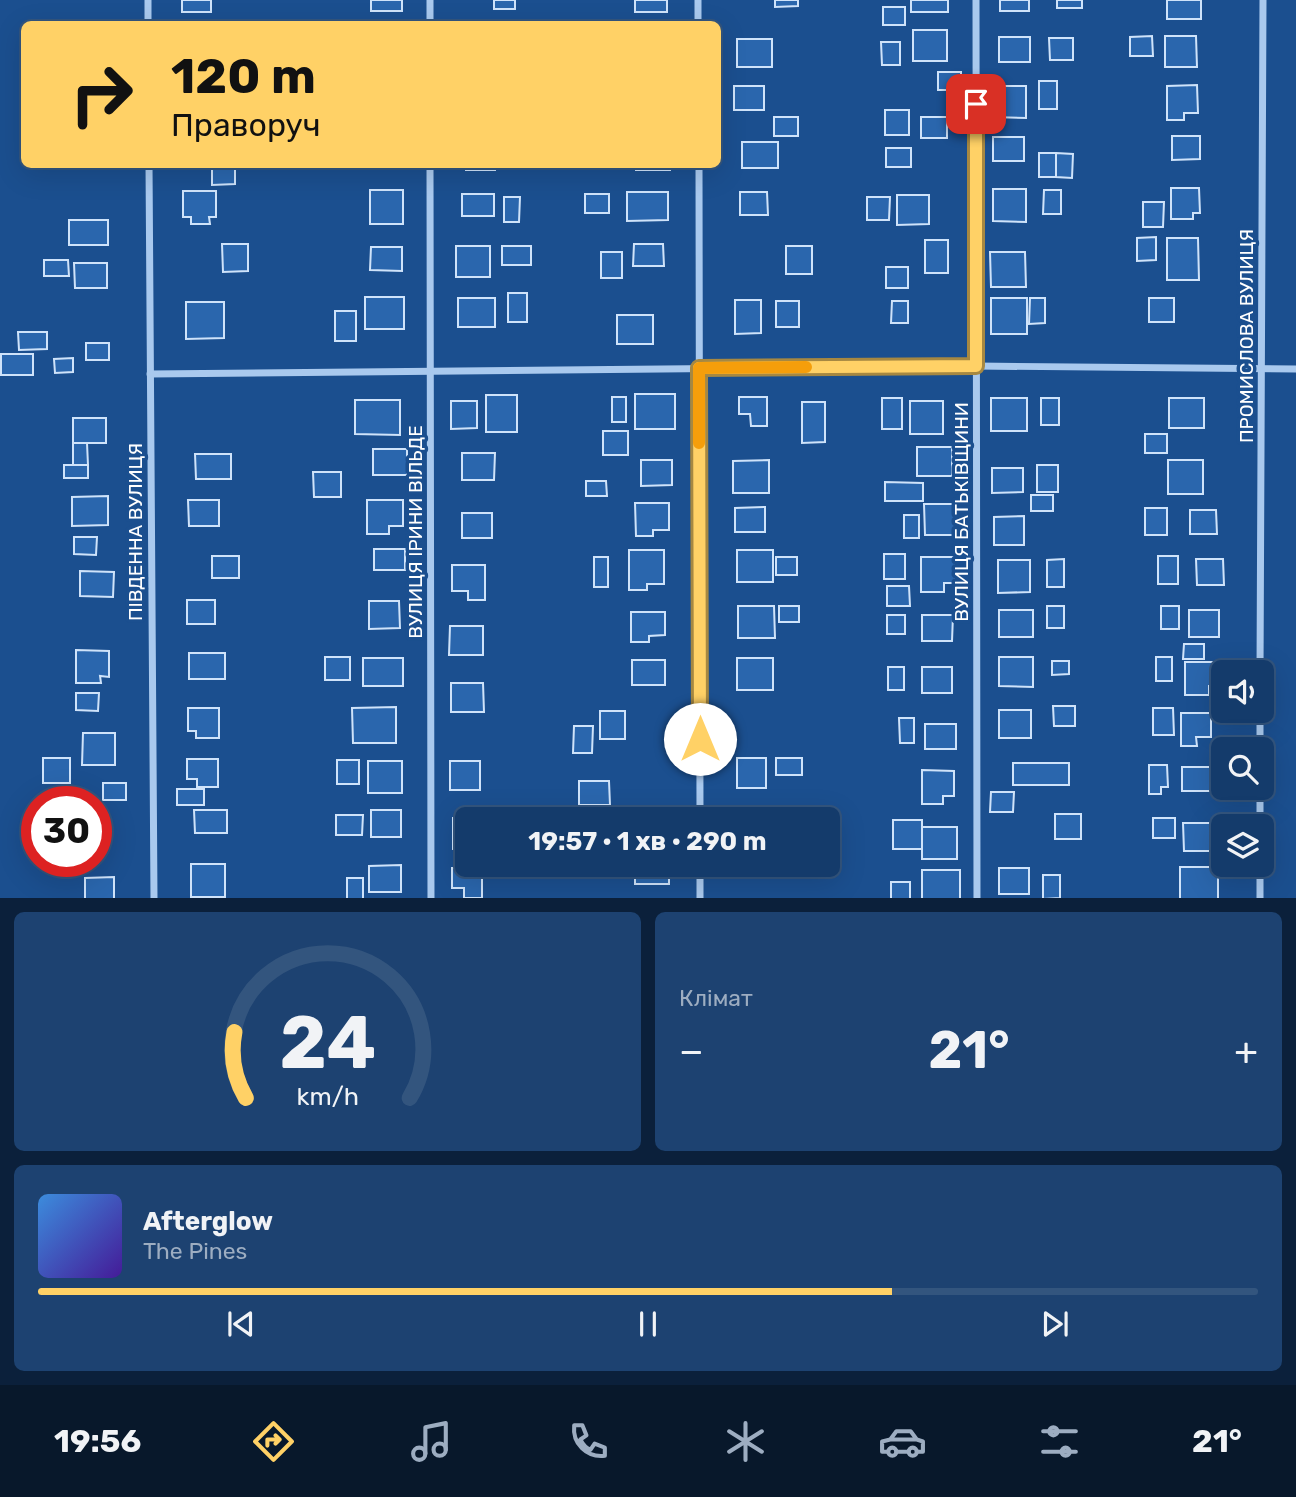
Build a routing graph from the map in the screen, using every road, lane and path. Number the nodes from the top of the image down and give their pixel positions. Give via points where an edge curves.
1 (148, 0) edge
2 (430, 0) edge
3 (698, 0) edge
4 (976, 0) edge
5 (1263, 0) edge
6 (148, 21) edge
7 (430, 21) edge
8 (698, 21) edge
9 (149, 168) edge
10 (430, 168) edge
11 (699, 168) edge
12 (976, 366) junction
13 (699, 368) junction
14 (1262, 369) junction
15 (1296, 369) edge
16 (431, 370) junction
17 (150, 374) junction
18 (1261, 660) edge
19 (700, 807) edge
20 (700, 877) edge
21 (1260, 877) edge
22 (154, 898) edge
23 (431, 898) edge
24 (701, 898) edge
25 (977, 898) edge
26 (1260, 898) edge

1 - 6 street
2 - 7 street
3 - 8 street
4 - 12 street, ВУЛИЦЯ БАТЬКІВЩИНИ
5 - 14 street, ПРОМИСЛОВА ВУЛИЦЯ
9 - 17 street, ПІВДЕННА ВУЛИЦЯ
10 - 16 street, ВУЛИЦЯ ІРИНИ ВІЛЬДЕ
11 - 13 street
12 - 13 street
12 - 14 street
12 - 25 street, ВУЛИЦЯ БАТЬКІВЩИНИ
13 - 16 street
13 - 19 street
14 - 15 street
14 - 18 street, ПРОМИСЛОВА ВУЛИЦЯ
16 - 17 street
16 - 23 street, ВУЛИЦЯ ІРИНИ ВІЛЬДЕ
17 - 22 street, ПІВДЕННА ВУЛИЦЯ
20 - 24 street
21 - 26 street

